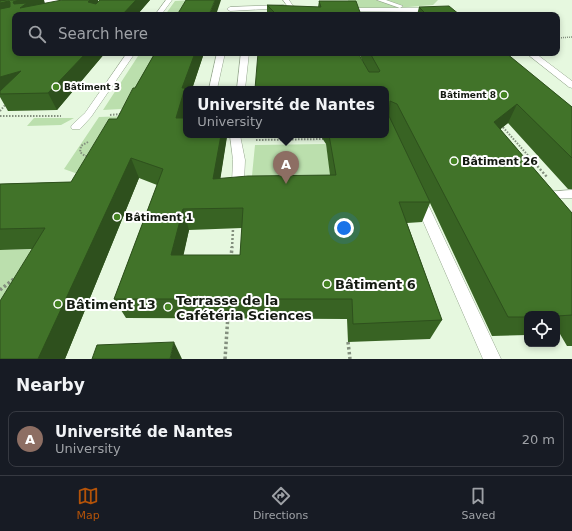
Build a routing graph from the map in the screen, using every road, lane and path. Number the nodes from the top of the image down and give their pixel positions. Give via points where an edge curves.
1 (168, 0) edge
2 (264, 0) edge
3 (380, 0) edge
4 (286, 1) edge
5 (57, 4) edge
6 (292, 4) edge
7 (257, 7) junction
8 (10, 8) edge
9 (230, 9) edge
10 (316, 10) edge
11 (339, 10) edge
12 (415, 10) junction
13 (160, 12) edge
14 (253, 12) edge
15 (433, 12) edge
16 (572, 37) edge
17 (560, 38) edge
18 (129, 56) edge
19 (219, 56) edge
20 (245, 56) edge
21 (534, 56) edge
22 (572, 85) edge
23 (213, 86) edge
24 (241, 86) edge
25 (10, 100) edge
26 (0, 111) edge
27 (122, 114) edge
28 (88, 115) junction
29 (108, 115) dead end
30 (0, 116) edge
31 (498, 122) edge
32 (76, 127) dead end
33 (93, 137) dead end
34 (235, 138) edge
35 (322, 139) dead end
36 (93, 156) edge
37 (238, 182) edge
38 (415, 188) edge
39 (568, 194) edge
40 (550, 195) edge
41 (233, 229) dead end
42 (230, 266) edge
43 (18, 276) edge
44 (0, 290) edge
45 (228, 311) edge
46 (348, 342) dead end
47 (225, 359) edge
48 (350, 359) edge
49 (492, 359) edge

1 - 13 lane
2 - 7 lane
3 - 12 lane
4 - 6 lane
5 - 8 street
6 - 7 lane
6 - 10 lane via 304,10
7 - 9 lane
7 - 14 lane
11 - 12 lane
12 - 15 lane
16 - 17 path
18 - 28 lane
19 - 23 lane
20 - 24 lane
21 - 22 lane
25 - 26 path
27 - 29 path
28 - 30 path
28 - 32 lane
31 - 39 path
33 - 36 path via 82,146 80,152 85,156
34 - 35 path
34 - 37 lane via 239,160
38 - 49 lane
39 - 40 lane
41 - 42 path
43 - 44 path
45 - 47 path
46 - 48 path

